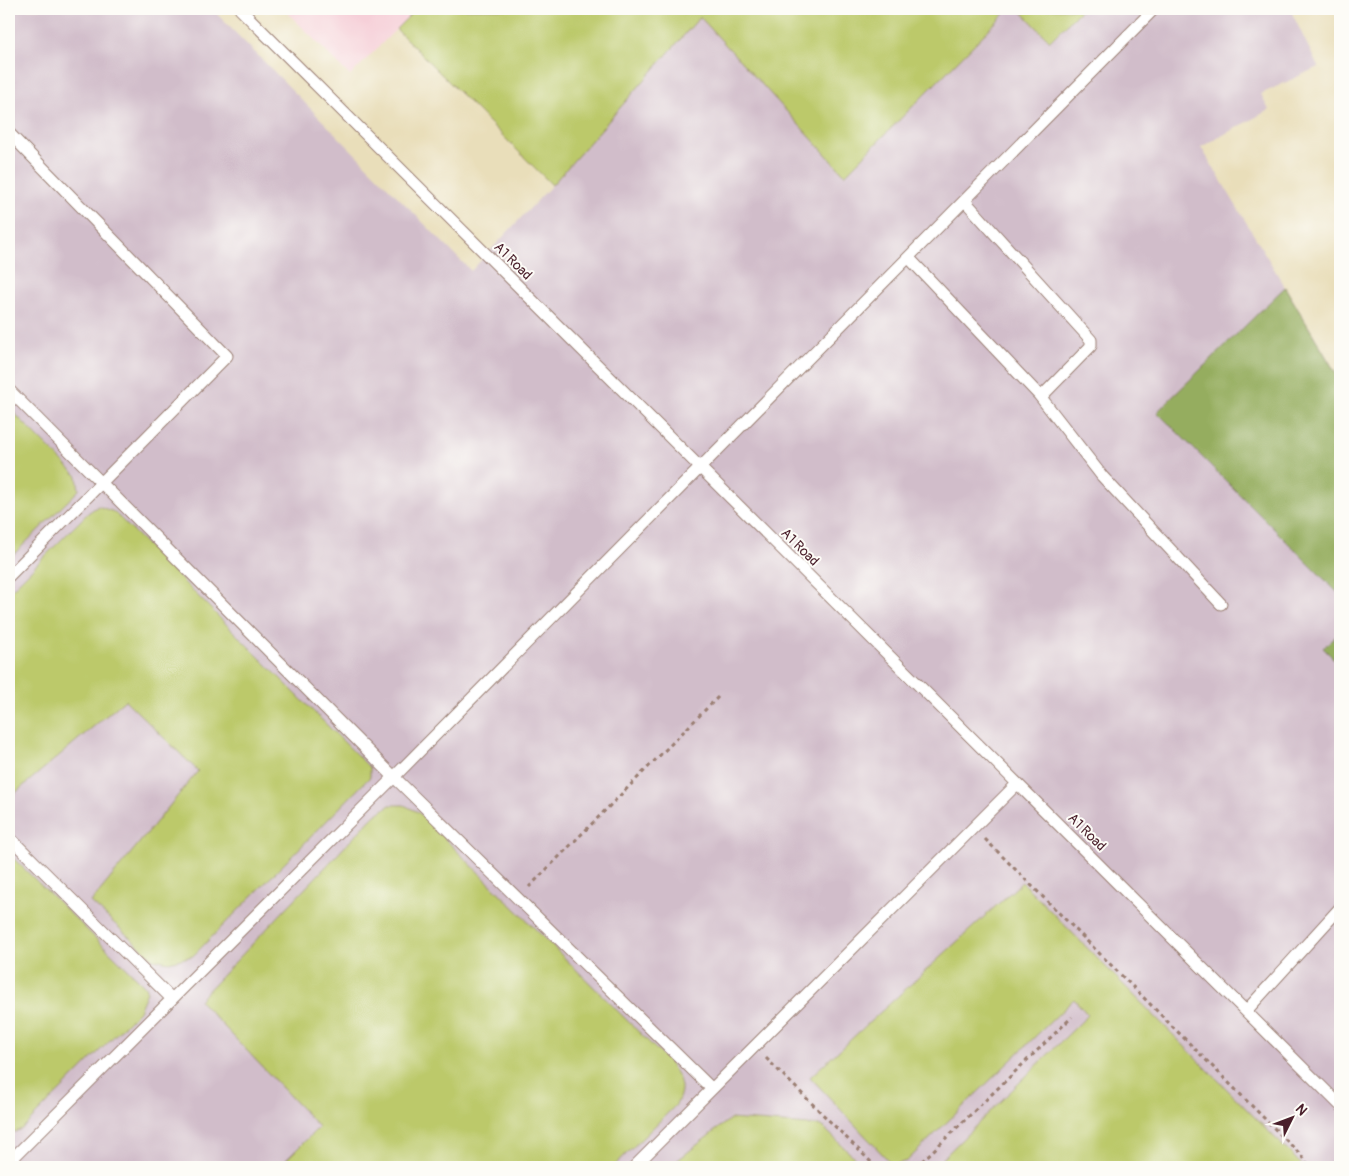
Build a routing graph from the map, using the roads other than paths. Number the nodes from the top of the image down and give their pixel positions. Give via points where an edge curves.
1 (240, 9) edge
2 (1154, 9) edge
3 (9, 134) edge
4 (965, 201) junction
5 (909, 258) junction
6 (9, 390) edge
7 (1039, 395) junction
8 (698, 467) junction
9 (100, 483) junction
10 (9, 576) edge
11 (1222, 604) dead end
12 (394, 777) junction
13 (1018, 784) junction
14 (9, 837) edge
15 (1340, 908) edge
16 (172, 999) junction
17 (1246, 1011) junction
18 (712, 1089) junction
19 (1340, 1105) edge
20 (9, 1162) edge
21 (634, 1167) edge

1 - 8 lane, A1 Road
2 - 4 lane
3 - 9 lane via 227,356
4 - 5 lane
4 - 7 lane via 1091,340 1091,346 1043,395
5 - 7 lane
5 - 8 lane
6 - 9 lane
7 - 11 lane via 1102,476
8 - 12 lane
8 - 13 lane, A1 Road
9 - 10 lane
9 - 12 lane
12 - 16 lane
12 - 18 lane
13 - 17 lane, A1 Road
13 - 18 lane
14 - 16 lane
15 - 17 lane
16 - 20 lane
17 - 19 lane, A1 Road
18 - 21 lane

